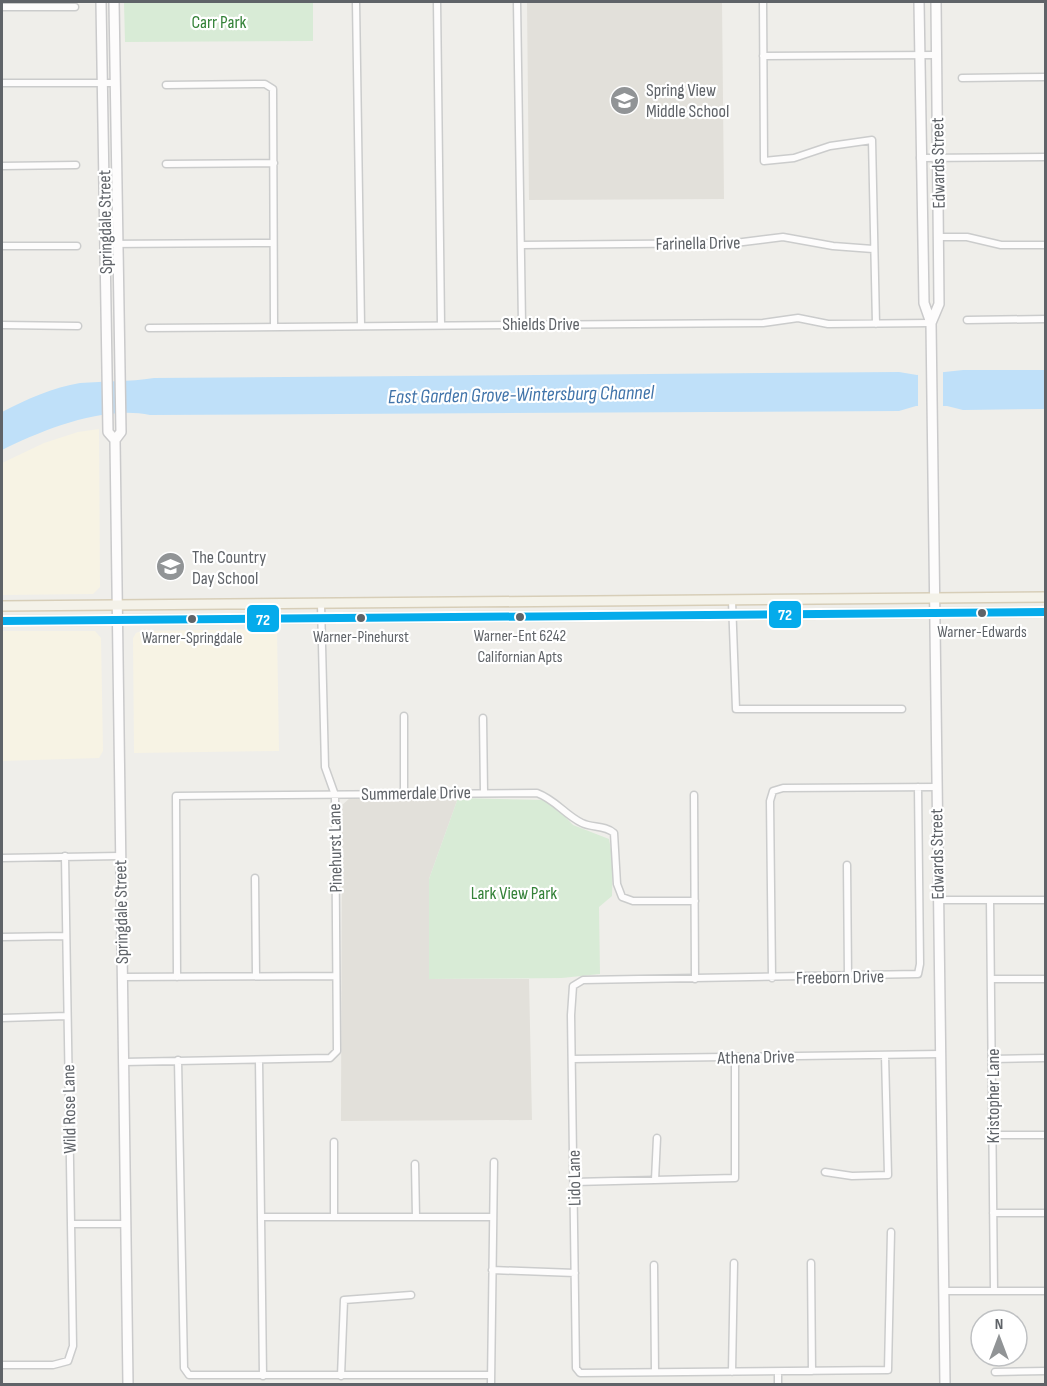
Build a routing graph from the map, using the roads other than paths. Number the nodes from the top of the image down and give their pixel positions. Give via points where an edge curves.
1 (101, 2) edge
2 (114, 2) edge
3 (356, 2) edge
4 (437, 2) edge
5 (518, 2) edge
6 (763, 2) edge
7 (919, 2) edge
8 (936, 2) edge
9 (2, 7) edge
10 (75, 7) dead end
11 (920, 55) junction
12 (937, 55) junction
13 (763, 56) junction
14 (1046, 77) edge
15 (962, 78) dead end
16 (2, 83) edge
17 (102, 83) junction
18 (115, 83) junction
19 (166, 85) dead end
20 (1046, 157) edge
21 (921, 158) junction
22 (939, 158) junction
23 (274, 163) junction
24 (166, 164) dead end
25 (76, 165) dead end
26 (2, 166) edge
27 (939, 237) junction
28 (273, 243) junction
29 (105, 244) junction
30 (118, 244) junction
31 (521, 245) junction
32 (1046, 245) edge
33 (2, 246) edge
34 (77, 246) dead end
35 (873, 249) junction
36 (1046, 319) edge
37 (967, 320) dead end
38 (931, 323) junction
39 (522, 324) junction
40 (876, 324) junction
41 (2, 325) edge
42 (441, 325) junction
43 (78, 326) dead end
44 (274, 326) junction
45 (361, 326) junction
46 (149, 328) dead end
47 (115, 440) junction
48 (1046, 597) edge
49 (933, 600) junction
50 (732, 601) junction
51 (321, 604) junction
52 (261, 605) junction
53 (2, 606) edge
54 (117, 606) junction
55 (1046, 612) edge
56 (933, 614) junction
57 (732, 616) junction
58 (207, 619) junction
59 (321, 619) junction
60 (118, 620) junction
61 (2, 621) edge
62 (902, 709) dead end
63 (404, 716) dead end
64 (483, 718) dead end
65 (918, 787) junction
66 (937, 787) junction
67 (404, 793) junction
68 (484, 793) junction
69 (335, 795) junction
70 (694, 795) dead end
71 (65, 856) junction
72 (120, 856) junction
73 (2, 858) edge
74 (847, 865) dead end
75 (255, 878) dead end
76 (938, 900) junction
77 (990, 900) junction
78 (1046, 900) edge
79 (694, 901) junction
80 (66, 936) junction
81 (2, 937) edge
82 (256, 976) junction
83 (336, 976) junction
84 (177, 977) junction
85 (848, 977) junction
86 (122, 978) junction
87 (772, 978) junction
88 (694, 979) junction
89 (991, 979) junction
90 (1046, 979) edge
91 (576, 983) joint
92 (67, 1016) junction
93 (2, 1018) edge
94 (941, 1054) junction
95 (885, 1055) junction
96 (735, 1057) junction
97 (1046, 1058) edge
98 (572, 1059) junction
99 (992, 1059) junction
100 (178, 1060) junction
101 (259, 1060) junction
102 (123, 1062) junction
103 (993, 1135) junction
104 (1046, 1135) edge
105 (657, 1138) dead end
106 (334, 1142) dead end
107 (494, 1162) dead end
108 (415, 1164) dead end
109 (825, 1172) dead end
110 (655, 1180) junction
111 (574, 1182) junction
112 (993, 1213) junction
113 (1046, 1213) edge
114 (261, 1217) junction
115 (334, 1217) junction
116 (416, 1217) junction
117 (493, 1218) junction
118 (71, 1224) junction
119 (125, 1224) junction
120 (891, 1232) dead end
121 (734, 1263) dead end
122 (811, 1263) dead end
123 (654, 1265) dead end
124 (492, 1270) junction
125 (575, 1274) junction
126 (943, 1291) junction
127 (994, 1291) junction
128 (1046, 1291) edge
129 (411, 1295) dead end
130 (2, 1365) edge
131 (812, 1371) junction
132 (1046, 1371) edge
133 (655, 1372) junction
134 (732, 1372) junction
135 (778, 1372) junction
136 (995, 1372) dead end
137 (491, 1375) junction
138 (263, 1376) junction
139 (341, 1376) junction
140 (128, 1384) edge
141 (491, 1384) edge
142 (778, 1384) edge
143 (945, 1384) edge

1 - 17 main road, Springdale Street
2 - 18 main road, Springdale Street
3 - 45 street
4 - 42 street
5 - 31 street
6 - 13 street
7 - 11 main road, Edwards Street
8 - 12 main road, Edwards Street
9 - 10 street
11 - 12 street
11 - 13 street
11 - 21 main road, Edwards Street
12 - 22 main road, Edwards Street
13 - 35 street via 764,161 872,140
14 - 15 street
16 - 17 street
17 - 18 street
17 - 29 main road, Springdale Street
18 - 30 main road, Springdale Street
19 - 23 street via 270,85
20 - 22 street
21 - 22 street
21 - 38 main road, Edwards Street via 924,303
22 - 27 main road, Edwards Street
23 - 24 street
23 - 28 street
25 - 26 street
27 - 32 street via 967,237 1001,245
27 - 38 main road, Edwards Street via 939,304
28 - 30 street
28 - 44 street
29 - 30 street
29 - 47 main road, Springdale Street via 108,432
30 - 47 main road, Springdale Street via 121,432
31 - 35 street, Farinella Drive via 735,243 783,237
31 - 39 street
33 - 34 street
35 - 40 street
36 - 37 street
38 - 40 street, Shields Drive
38 - 49 main road, Edwards Street
39 - 40 street, Shields Drive via 763,323 798,318 828,324
39 - 42 street, Shields Drive
41 - 43 street
42 - 45 street, Shields Drive
44 - 45 street, Shields Drive
44 - 46 street, Shields Drive
47 - 54 main road, Springdale Street
48 - 49 main road
49 - 50 main road
49 - 56 main road, Edwards Street
50 - 51 main road
50 - 57 street
51 - 52 main road
51 - 59 street, Pinehurst Lane
52 - 54 main road
52 - 58 main road via 246,611 210,611
53 - 54 main road
54 - 60 main road, Springdale Street
55 - 56 main road
56 - 57 main road
56 - 66 main road, Edwards Street
57 - 59 main road
57 - 62 street via 736,709
58 - 59 main road
58 - 60 main road
59 - 69 street, Pinehurst Lane via 325,766
60 - 61 main road
60 - 72 main road, Springdale Street
63 - 67 street
64 - 68 street
65 - 66 street
65 - 85 street, Freeborn Drive via 920,969 914,975
65 - 87 street via 773,791
66 - 76 main road, Edwards Street
67 - 68 street, Summerdale Drive
67 - 69 street, Summerdale Drive
68 - 79 street, Summerdale Drive via 526,792 548,797 581,823 608,828 616,838 616,884 622,897 633,901
69 - 83 street, Pinehurst Lane
69 - 84 street, Summerdale Drive via 176,796
70 - 79 street
71 - 72 street
71 - 73 street
71 - 80 street, Wild Rose Lane
72 - 86 main road, Springdale Street
74 - 85 street
75 - 82 street
76 - 77 street
76 - 94 main road, Edwards Street
77 - 78 street
77 - 89 street, Kristopher Lane
79 - 88 street
80 - 81 street
80 - 92 street, Wild Rose Lane
82 - 83 street
82 - 84 street
83 - 101 street, Pinehurst Lane via 335,1056
84 - 86 street
85 - 87 street, Freeborn Drive
86 - 102 main road, Springdale Street
87 - 88 street, Freeborn Drive
88 - 91 street, Freeborn Drive
89 - 90 street
89 - 99 street, Kristopher Lane
91 - 98 street, Lido Lane via 571,994
92 - 93 street
92 - 118 street, Wild Rose Lane
94 - 95 street, Athena Drive
94 - 126 main road, Edwards Street
95 - 96 street, Athena Drive
95 - 109 street via 888,1175
96 - 98 street, Athena Drive
96 - 110 street via 735,1178
97 - 99 street
98 - 111 street, Lido Lane
99 - 103 street, Kristopher Lane
100 - 101 street
100 - 102 street
100 - 138 street via 184,1368 189,1375
101 - 114 street
102 - 119 main road, Springdale Street
103 - 104 street
103 - 112 street, Kristopher Lane
105 - 110 street
106 - 115 street
107 - 117 street
108 - 116 street
110 - 111 street
111 - 125 street, Lido Lane
112 - 113 street
112 - 127 street, Kristopher Lane
114 - 115 street
114 - 138 street
115 - 116 street
116 - 117 street
117 - 124 street
118 - 119 street
118 - 130 street, Wild Rose Lane via 73,1346 68,1361 53,1365
119 - 140 main road, Springdale Street
120 - 131 street via 889,1369
121 - 134 street
122 - 131 street
123 - 133 street
124 - 125 street
124 - 137 street
125 - 133 street, Lido Lane via 575,1361 580,1373
126 - 127 street
126 - 143 main road, Edwards Street
127 - 128 street
129 - 139 street via 344,1300
131 - 135 street
132 - 136 street
133 - 134 street
134 - 135 street
135 - 142 street
137 - 139 street
137 - 141 street
138 - 139 street

